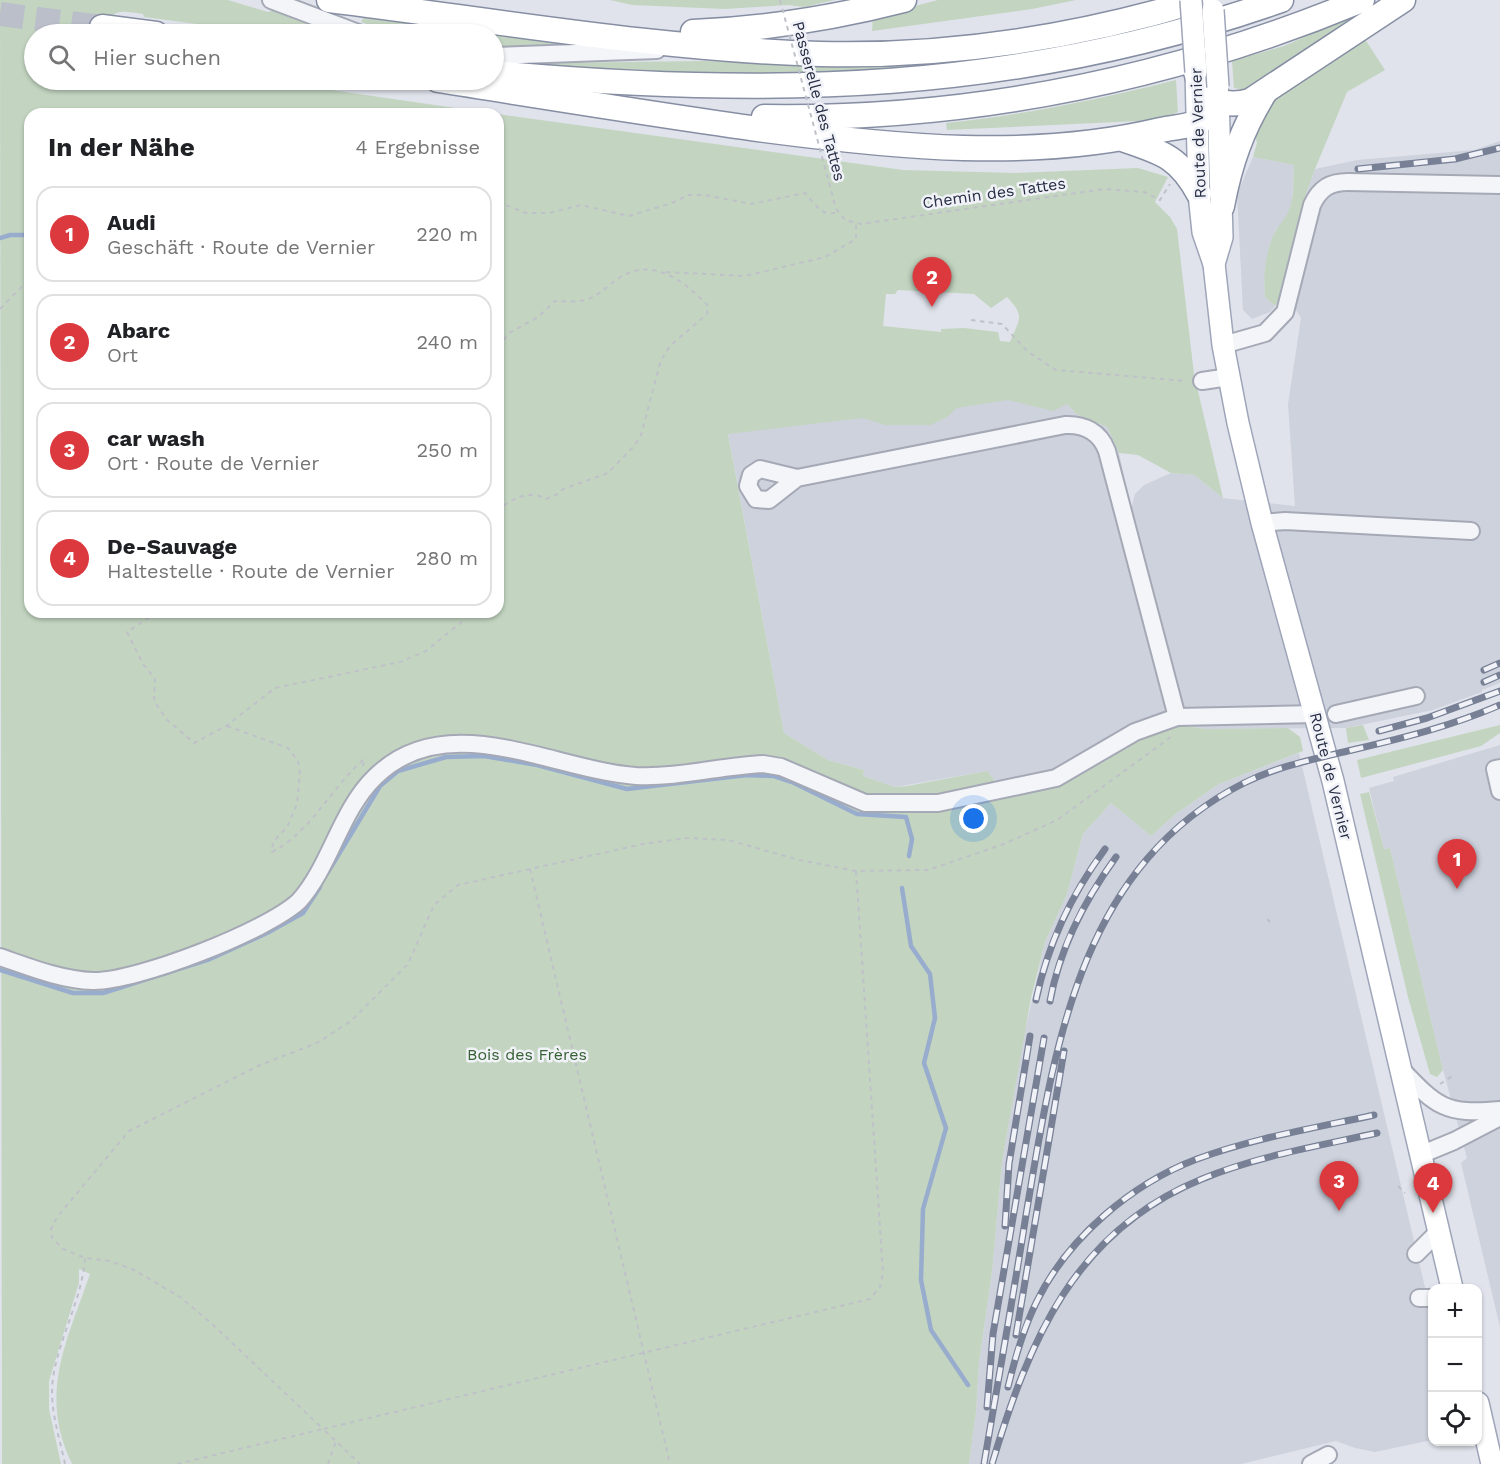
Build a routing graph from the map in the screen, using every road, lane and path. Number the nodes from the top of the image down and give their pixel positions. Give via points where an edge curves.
1 (271, 0) edge
2 (329, 0) edge
3 (780, 0) edge
4 (904, 0) edge
5 (1177, 0) edge
6 (1191, 0) edge
7 (1200, 0) edge
8 (1212, 0) edge
9 (1281, 0) edge
10 (1362, 0) edge
11 (1403, 0) edge
12 (1130, 20) junction
13 (335, 24) edge
14 (615, 36) junction
15 (710, 46) junction
16 (504, 56) edge
17 (504, 74) edge
18 (1207, 89) junction
19 (500, 90) edge
20 (1266, 92) junction
21 (654, 115) junction
22 (1197, 124) junction
23 (1125, 140) junction
24 (1500, 185) edge
25 (1199, 194) junction
26 (1160, 200) dead end
27 (504, 204) edge
28 (1222, 206) junction
29 (836, 210) junction
30 (856, 224) junction
31 (1214, 264) junction
32 (665, 272) junction
33 (24, 284) edge
34 (0, 309) edge
35 (971, 320) dead end
36 (504, 339) edge
37 (1223, 345) junction
38 (1229, 377) junction
39 (1202, 381) joint
40 (797, 478) dead end
41 (504, 503) edge
42 (1262, 523) junction
43 (1471, 531) dead end
44 (148, 618) edge
45 (464, 618) edge
46 (1416, 696) dead end
47 (1326, 714) junction
48 (1177, 717) junction
49 (226, 726) junction
50 (1174, 734) dead end
51 (1500, 768) edge
52 (363, 769) dead end
53 (1500, 791) edge
54 (530, 869) junction
55 (856, 871) junction
56 (1267, 919) dead end
57 (1272, 924) dead end
58 (0, 957) edge
59 (1399, 1068) junction
60 (1454, 1075) dead end
61 (1436, 1088) dead end
62 (1500, 1110) edge
63 (1500, 1117) edge
64 (1420, 1155) junction
65 (1398, 1186) dead end
66 (1405, 1193) dead end
67 (1438, 1232) junction
68 (1416, 1254) dead end
69 (85, 1258) junction
70 (1451, 1284) edge
71 (644, 1354) junction
72 (1482, 1421) edge
73 (323, 1429) junction
74 (336, 1441) junction
75 (1328, 1455) dead end
76 (1491, 1463) edge
77 (65, 1464) edge
78 (177, 1464) edge
79 (328, 1464) edge
80 (360, 1464) edge
81 (670, 1464) edge
82 (1311, 1464) edge

1 - 13 street
2 - 14 highway
3 - 29 path, Passerelle des Tattes, bridge
4 - 14 highway via 835,17 751,30
5 - 12 highway
6 - 18 main road, Route de Vernier, bridge
7 - 12 highway
8 - 18 main road, bridge
9 - 17 highway via 1135,45 942,78 750,87 618,83
10 - 21 highway via 1227,50 1147,73 1037,96 877,114
11 - 20 highway via 1296,68
12 - 15 highway via 1045,37 939,50 821,54
14 - 15 highway
15 - 16 street
18 - 20 highway via 1242,103
18 - 22 highway via 1208,116
18 - 28 main road, Route de Vernier
19 - 21 highway
20 - 28 highway via 1234,152
21 - 23 highway via 928,147 1007,148
22 - 23 highway
22 - 25 main road, Route de Vernier
23 - 25 highway via 1174,159
24 - 37 street via 1329,185 1312,205 1285,312 1265,333
25 - 31 main road, Route de Vernier via 1203,232
26 - 30 path, Chemin des Tattes via 1144,192 1104,189
27 - 29 path via 526,213 549,213 581,205 628,216 688,195 751,204 805,193 824,212 831,215
28 - 31 main road, Route de Vernier via 1222,237
29 - 30 path via 845,220
30 - 32 path via 856,239 825,257 746,276
31 - 37 main road, Route de Vernier
32 - 36 path via 642,268 618,278 587,300 555,301
32 - 41 path via 692,290 709,310 670,346 662,360 639,440 602,476 569,486 546,499 536,496
33 - 34 path
35 - 39 path via 1002,324 1028,352 1056,370
37 - 38 main road, Route de Vernier
38 - 39 street
38 - 42 main road, Route de Vernier
40 - 48 street via 1065,425 1088,428 1107,451
42 - 43 street
42 - 47 main road, Route de Vernier
44 - 49 path via 127,632 154,679 154,701 167,720 194,743
45 - 49 path via 437,643 414,656 382,667 275,688
46 - 47 street
47 - 48 street
47 - 59 main road, Route de Vernier
48 - 58 street via 1135,732 1056,778 938,803 865,803 781,767 763,764 637,776 504,747 454,745 425,749 394,762 369,784 299,901 229,941 121,978 100,981 68,978
49 - 52 path via 288,748 298,761 297,804 287,828 273,842 272,852 307,828 336,786 364,759
50 - 55 path via 1057,820 1004,844 928,870
51 - 53 street via 1495,769
54 - 55 path via 643,844 704,837
54 - 69 path via 466,882 443,895 434,905 408,964 373,1001 337,1030 304,1049 254,1068 123,1137 51,1229 58,1245
54 - 71 path
55 - 71 path via 883,1273 880,1287 864,1301
56 - 57 path
59 - 62 street via 1428,1096 1448,1108 1467,1113
59 - 64 main road, Route de Vernier
60 - 61 path
63 - 64 street
64 - 67 main road, Route de Vernier
65 - 66 path
67 - 68 street
67 - 70 main road, Route de Vernier
69 - 73 path via 110,1261 134,1270 180,1297
69 - 77 path via 83,1281 53,1376 53,1414
71 - 73 path
71 - 81 path
72 - 76 main road
73 - 74 path
73 - 78 path
74 - 79 path
74 - 80 path
75 - 82 street

